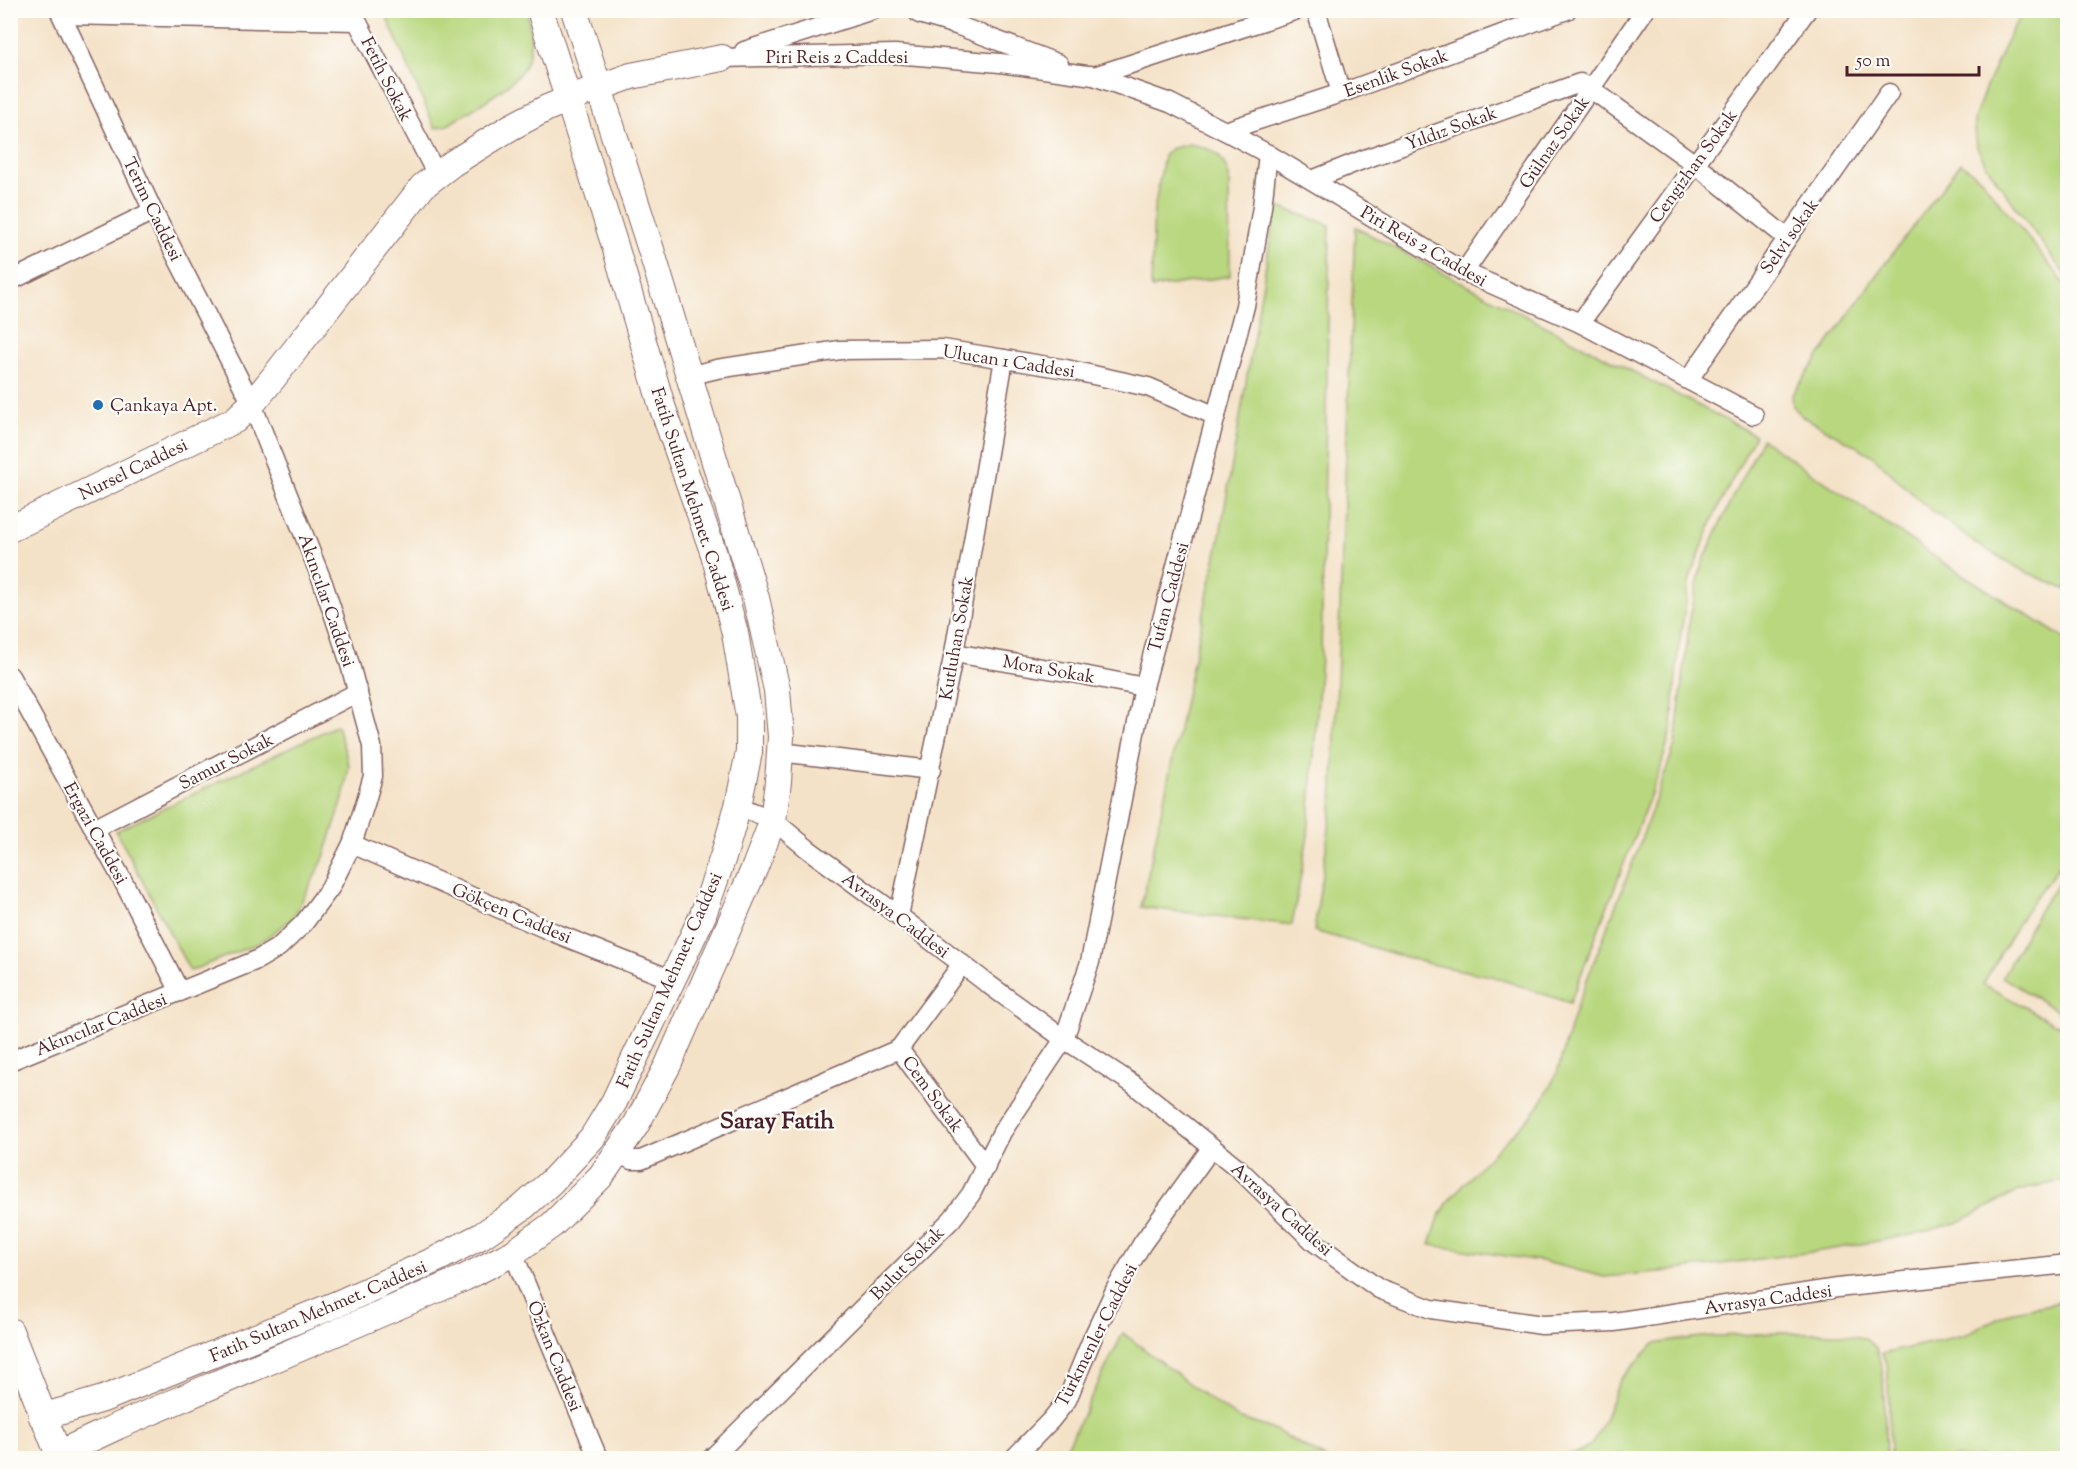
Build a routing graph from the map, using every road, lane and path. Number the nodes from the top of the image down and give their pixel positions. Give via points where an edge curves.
1 (540, 10) edge
2 (574, 10) edge
3 (873, 10) edge
4 (1297, 10) edge
5 (1316, 10) edge
6 (1567, 10) edge
7 (1645, 10) edge
8 (1807, 10) edge
9 (61, 13) edge
10 (920, 14) dead end
11 (722, 58) junction
12 (1094, 76) junction
13 (1591, 89) junction
14 (584, 93) junction
15 (1341, 93) junction
16 (1889, 93) dead end
17 (1225, 131) junction
18 (1268, 154) junction
19 (1695, 164) junction
20 (437, 175) junction
21 (1312, 180) junction
22 (153, 211) junction
23 (1787, 238) junction
24 (1464, 273) junction
25 (10, 281) edge
26 (1580, 323) junction
27 (1004, 359) junction
28 (688, 376) junction
29 (1689, 379) junction
30 (252, 404) junction
31 (1754, 415) dead end
32 (1216, 416) junction
33 (10, 529) edge
34 (954, 653) junction
35 (10, 676) edge
36 (1144, 687) junction
37 (358, 692) junction
38 (780, 752) junction
39 (931, 770) junction
40 (738, 806) junction
41 (773, 820) junction
42 (94, 829) junction
43 (352, 844) junction
44 (899, 916) junction
45 (962, 964) junction
46 (673, 980) junction
47 (180, 992) junction
48 (1064, 1039) junction
49 (899, 1049) junction
50 (10, 1061) edge
51 (1212, 1147) junction
52 (617, 1152) junction
53 (986, 1167) junction
54 (513, 1252) junction
55 (2067, 1264) edge
56 (10, 1331) edge
57 (42, 1417) junction
58 (59, 1456) edge
59 (598, 1458) edge
60 (712, 1458) edge
61 (1014, 1458) edge

1 - 14 street, Fatih Sultan Mehmet. Caddesi
2 - 14 street, Fatih Sultan Mehmet. Caddesi
3 - 11 street
4 - 12 street
5 - 15 street
6 - 15 street, Esenlik Sokak
7 - 13 street, Gülnaz Sokak
8 - 19 street, Cengizhan Sokak
9 - 20 street, Fetih Sokak via 357,21
9 - 22 street, Terim Caddesi
10 - 12 street, Piri Reis 2 Caddesi
11 - 12 street, Piri Reis 2 Caddesi via 896,54
11 - 14 street, Piri Reis 2 Caddesi via 631,76
12 - 17 street, Piri Reis 2 Caddesi via 1170,103
13 - 19 street
13 - 21 street, Yıldız Sokak via 1580,83
13 - 24 street, Gülnaz Sokak
14 - 20 street via 511,127
14 - 28 street, Fatih Sultan Mehmet. Caddesi via 655,264
14 - 40 street, Fatih Sultan Mehmet. Caddesi via 615,246 662,406 714,554 735,633 749,717 749,752
15 - 17 street, Esenlik Sokak
16 - 23 street, Selvi sokak
17 - 18 street, Piri Reis 2 Caddesi
18 - 21 street, Piri Reis 2 Caddesi
18 - 32 street, Tufan Caddesi via 1245,306
19 - 23 street
19 - 26 street, Cengizhan Sokak
20 - 30 street via 423,186
21 - 24 street, Piri Reis 2 Caddesi
22 - 25 street
22 - 30 street, Terim Caddesi
23 - 29 street, Selvi sokak
24 - 26 street, Piri Reis 2 Caddesi
26 - 29 street, Piri Reis 2 Caddesi
27 - 28 street, Ulucan 1 Caddesi via 943,349 840,350
27 - 32 street, Ulucan 1 Caddesi via 1148,387
27 - 34 street, Kutluhan Sokak
28 - 38 street, Fatih Sultan Mehmet. Caddesi via 756,598 777,690
29 - 31 street, Piri Reis 2 Caddesi
30 - 33 street, Nursel Caddesi via 235,420
30 - 37 street, Akıncılar Caddesi via 323,583
32 - 36 street, Tufan Caddesi
34 - 36 street, Mora Sokak
34 - 39 street, Kutluhan Sokak
35 - 42 street, Ergazi Caddesi
36 - 48 street, Tufan Caddesi via 1090,962
37 - 42 street, Samur Sokak
37 - 43 street, Akıncılar Caddesi via 372,746 373,776
38 - 39 street
38 - 41 street, Fatih Sultan Mehmet. Caddesi
39 - 44 street, Kutluhan Sokak
40 - 41 street, Avrasya Caddesi
40 - 46 street, Fatih Sultan Mehmet. Caddesi via 703,915
41 - 44 street, Avrasya Caddesi
41 - 52 street, Fatih Sultan Mehmet. Caddesi via 668,1065
42 - 47 street, Ergazi Caddesi
43 - 46 street, Gökçen Caddesi
43 - 47 street, Akıncılar Caddesi via 330,888 279,946 257,960
44 - 45 street, Avrasya Caddesi
45 - 48 street, Avrasya Caddesi
45 - 49 street, Cem Sokak
46 - 57 street, Fatih Sultan Mehmet. Caddesi via 614,1102 592,1137 552,1181 490,1230 437,1259 274,1331 103,1400
47 - 50 street, Akıncılar Caddesi
48 - 51 street, Avrasya Caddesi via 1133,1084
48 - 53 street, Bulut Sokak via 1002,1132
49 - 52 street via 641,1160 631,1160
49 - 53 street, Cem Sokak
51 - 55 street, Avrasya Caddesi via 1314,1242 1379,1289 1431,1309 1542,1325 1614,1322 1837,1288
51 - 61 street, Türkmenler Caddesi via 1142,1244 1116,1288 1067,1400
52 - 54 street, Fatih Sultan Mehmet. Caddesi via 601,1176 552,1225
53 - 60 street, Bulut Sokak via 952,1219
54 - 58 street, Fatih Sultan Mehmet. Caddesi via 464,1278 118,1426
54 - 59 street, Özkan Caddesi
56 - 57 street
57 - 58 street

